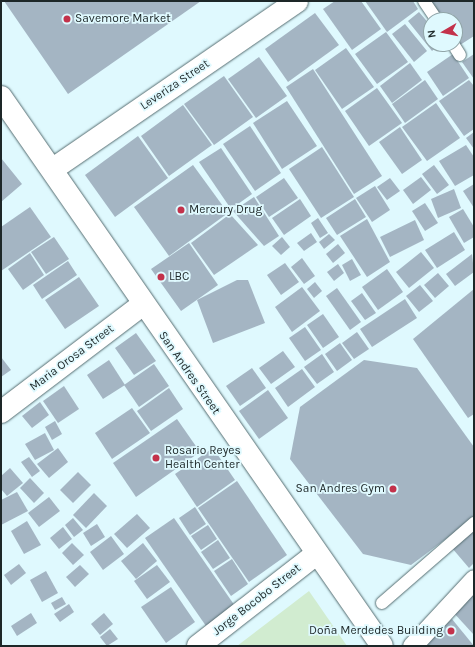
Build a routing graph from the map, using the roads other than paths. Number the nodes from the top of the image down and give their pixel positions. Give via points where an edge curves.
1 (297, 1) edge
2 (424, 1) edge
3 (432, 12) edge
4 (458, 52) edge
5 (460, 55) dead end
6 (1, 97) edge
7 (53, 169) junction
8 (142, 305) junction
9 (1, 412) edge
10 (474, 523) edge
11 (316, 554) junction
12 (474, 579) edge
13 (382, 603) dead end
14 (198, 646) edge
15 (382, 646) edge
16 (412, 646) edge

1 - 7 street, Leveriza Street
2 - 3 lane
4 - 5 lane
6 - 7 street, San Andres Street
7 - 8 street, San Andres Street
8 - 9 street, Maria Orosa Street
8 - 11 street, San Andres Street
10 - 13 lane
11 - 14 street, Jorge Bocobo Street
11 - 15 street, San Andres Street
12 - 16 street

